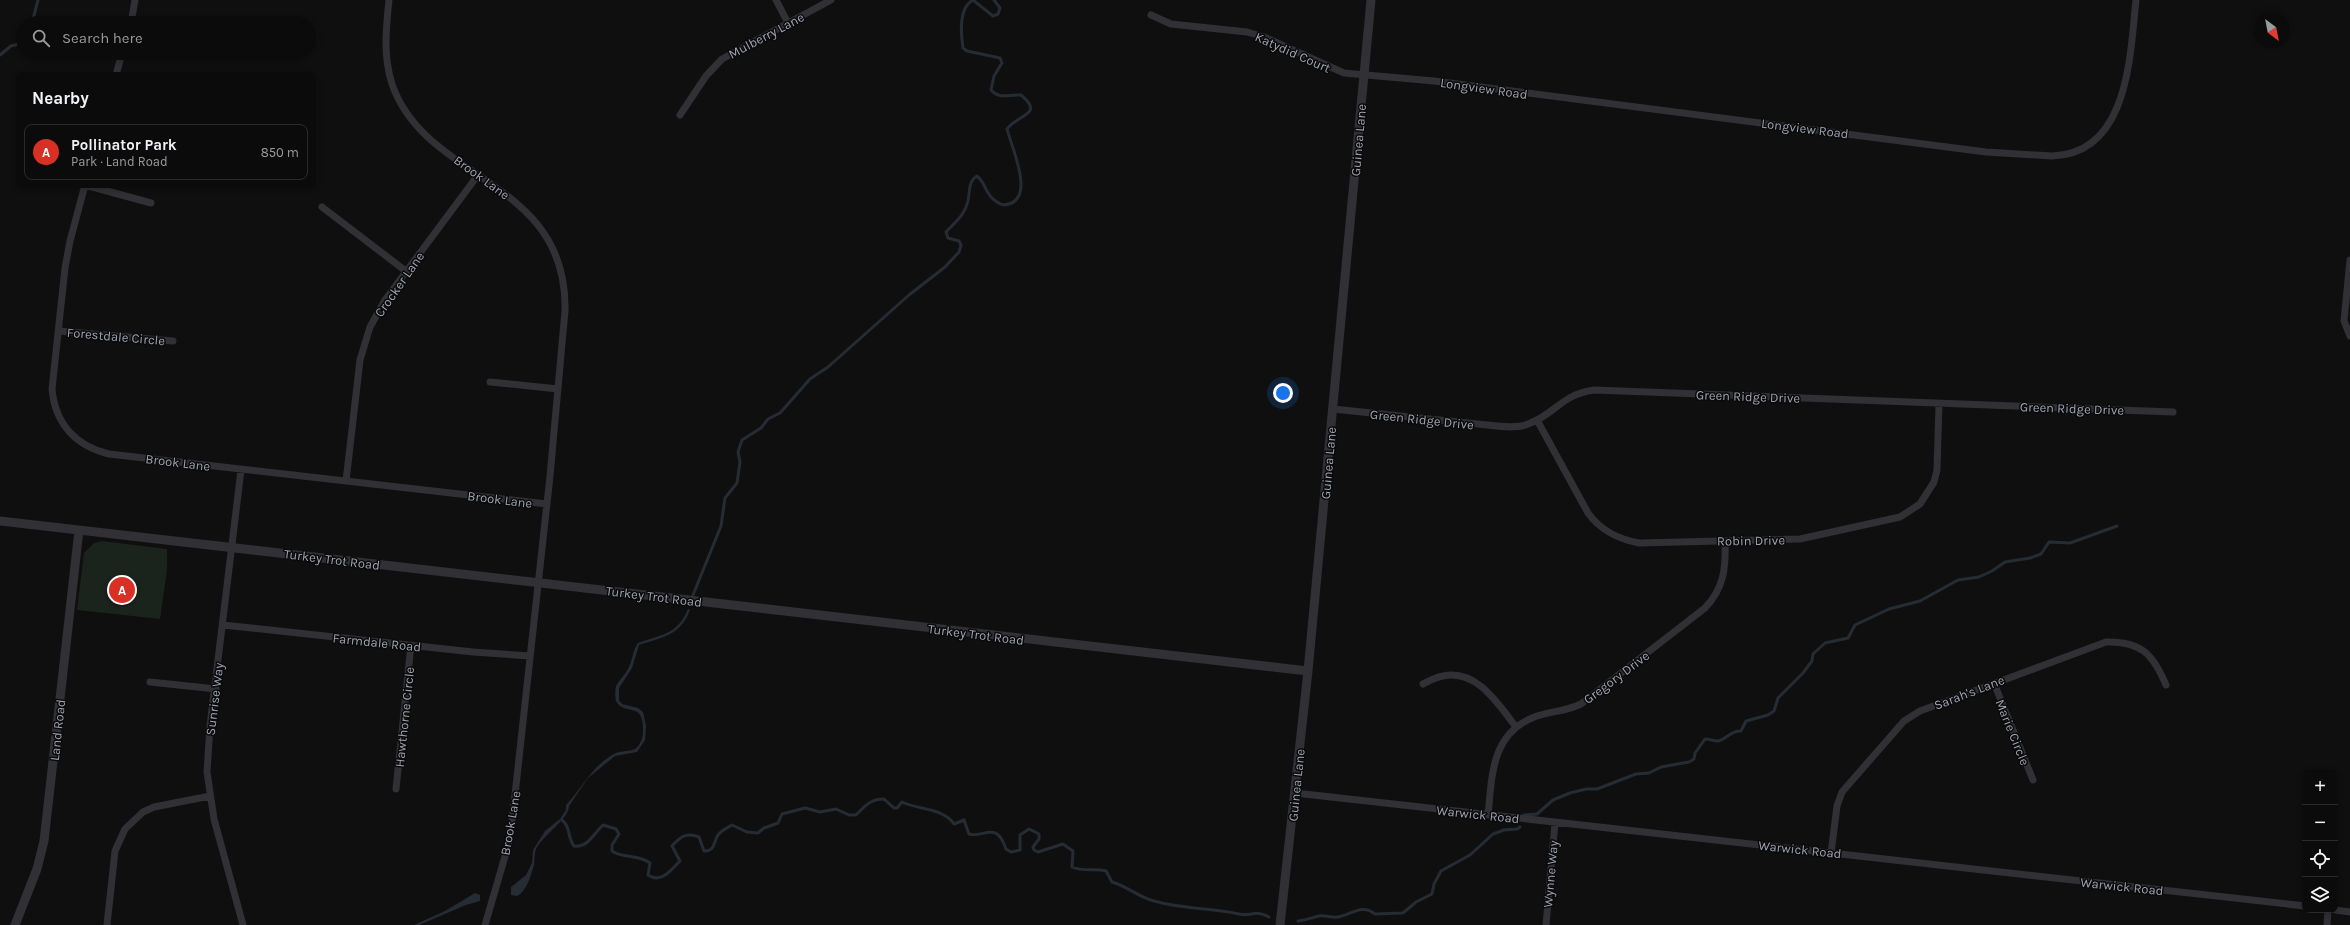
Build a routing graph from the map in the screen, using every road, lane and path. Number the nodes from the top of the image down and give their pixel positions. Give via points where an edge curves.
1 (136, 0) edge
2 (389, 0) edge
3 (776, 0) edge
4 (831, 0) edge
5 (1371, 0) edge
6 (2136, 0) edge
7 (1151, 15) dead end
8 (133, 16) edge
9 (788, 23) junction
10 (120, 60) edge
11 (117, 72) edge
12 (1364, 74) junction
13 (680, 115) dead end
14 (478, 175) junction
15 (84, 188) edge
16 (96, 188) edge
17 (151, 203) dead end
18 (322, 207) dead end
19 (2350, 260) edge
20 (407, 272) junction
21 (59, 331) junction
22 (2350, 336) edge
23 (173, 341) dead end
24 (490, 382) dead end
25 (558, 389) junction
26 (1939, 404) junction
27 (1333, 410) junction
28 (2173, 412) dead end
29 (1537, 420) junction
30 (241, 470) junction
31 (346, 481) junction
32 (547, 504) junction
33 (0, 521) edge
34 (79, 530) junction
35 (1725, 541) junction
36 (232, 548) junction
37 (538, 583) junction
38 (223, 624) junction
39 (411, 645) junction
40 (530, 656) junction
41 (1308, 671) junction
42 (150, 682) dead end
43 (1994, 683) junction
44 (1422, 684) dead end
45 (2166, 685) dead end
46 (216, 689) junction
47 (1516, 727) junction
48 (2033, 780) dead end
49 (396, 789) dead end
50 (1295, 793) junction
51 (210, 796) junction
52 (1488, 814) junction
53 (1555, 823) junction
54 (1831, 853) junction
55 (2302, 906) edge
56 (2338, 910) edge
57 (2350, 912) edge
58 (2328, 913) edge
59 (15, 925) edge
60 (107, 925) edge
61 (244, 925) edge
62 (485, 925) edge
63 (1280, 925) edge
64 (1546, 925) edge
65 (2326, 925) edge

1 - 8 street
2 - 14 street, Brook Lane via 385,44 387,64 402,106 426,134
3 - 9 street
4 - 9 street, Mulberry Lane
5 - 12 street, Guinea Lane
6 - 12 street, Longview Road via 2128,67 2117,111 2095,139 2062,156 1986,152
7 - 12 street, Katydid Court via 1171,24 1247,32 1264,37 1333,70
9 - 13 street, Mulberry Lane via 722,59 706,76
10 - 11 street
12 - 27 street, Guinea Lane
14 - 20 street, Crocker Lane
14 - 25 street, Brook Lane via 530,215 543,230 556,254 566,302
15 - 21 street, Brook Lane via 70,241
16 - 17 street
18 - 20 street
19 - 22 street via 2344,321
20 - 31 street, Crocker Lane via 374,318 363,346
21 - 23 street, Forestdale Circle
21 - 30 street, Brook Lane via 52,388 53,402 60,419 74,438 85,446 109,454
24 - 25 street
25 - 32 street, Brook Lane
26 - 28 street, Green Ridge Drive
26 - 29 street, Green Ridge Drive via 1594,390 1570,396
26 - 35 street, Robin Drive via 1937,470 1928,494 1911,511 1892,520 1800,539
27 - 29 street, Green Ridge Drive via 1497,426 1518,426
27 - 41 street, Guinea Lane
29 - 35 street, Robin Drive via 1588,513 1608,533 1626,541 1639,542
30 - 31 street, Brook Lane
30 - 36 street, Sunrise Way
31 - 32 street, Brook Lane
32 - 37 street, Brook Lane
33 - 34 street, Turkey Trot Road
34 - 36 street, Turkey Trot Road
34 - 59 street, Land Road via 44,841 37,869
35 - 47 street, Gregory Drive via 1726,561 1723,580 1719,590 1704,608 1582,704 1532,718
36 - 37 street, Turkey Trot Road
36 - 38 street, Sunrise Way
37 - 40 street, Brook Lane
37 - 41 street, Turkey Trot Road
38 - 39 street, Farmdale Road
38 - 46 street, Sunrise Way
39 - 40 street, Farmdale Road
39 - 49 street, Hawthorne Circle
40 - 62 street, Brook Lane via 510,834
41 - 50 street, Guinea Lane
42 - 46 street
43 - 45 street, Sarah's Lane via 2100,644 2118,642 2138,647 2152,658 2158,664
43 - 48 street, Marie Circle
43 - 54 street, Sarah's Lane via 1920,711 1904,721 1842,792 1837,806
44 - 47 street via 1443,676 1469,679 1489,694
46 - 51 street, Sunrise Way via 208,752
47 - 52 street, Gregory Drive via 1499,747 1495,758
50 - 52 street, Warwick Road
50 - 63 street, Guinea Lane
51 - 60 street via 154,807 143,812 125,829 115,851
51 - 61 street, Sunrise Way
52 - 53 street, Warwick Road
53 - 54 street, Warwick Road
53 - 64 street, Wynne Way
54 - 55 street, Warwick Road
56 - 57 street
58 - 65 street

